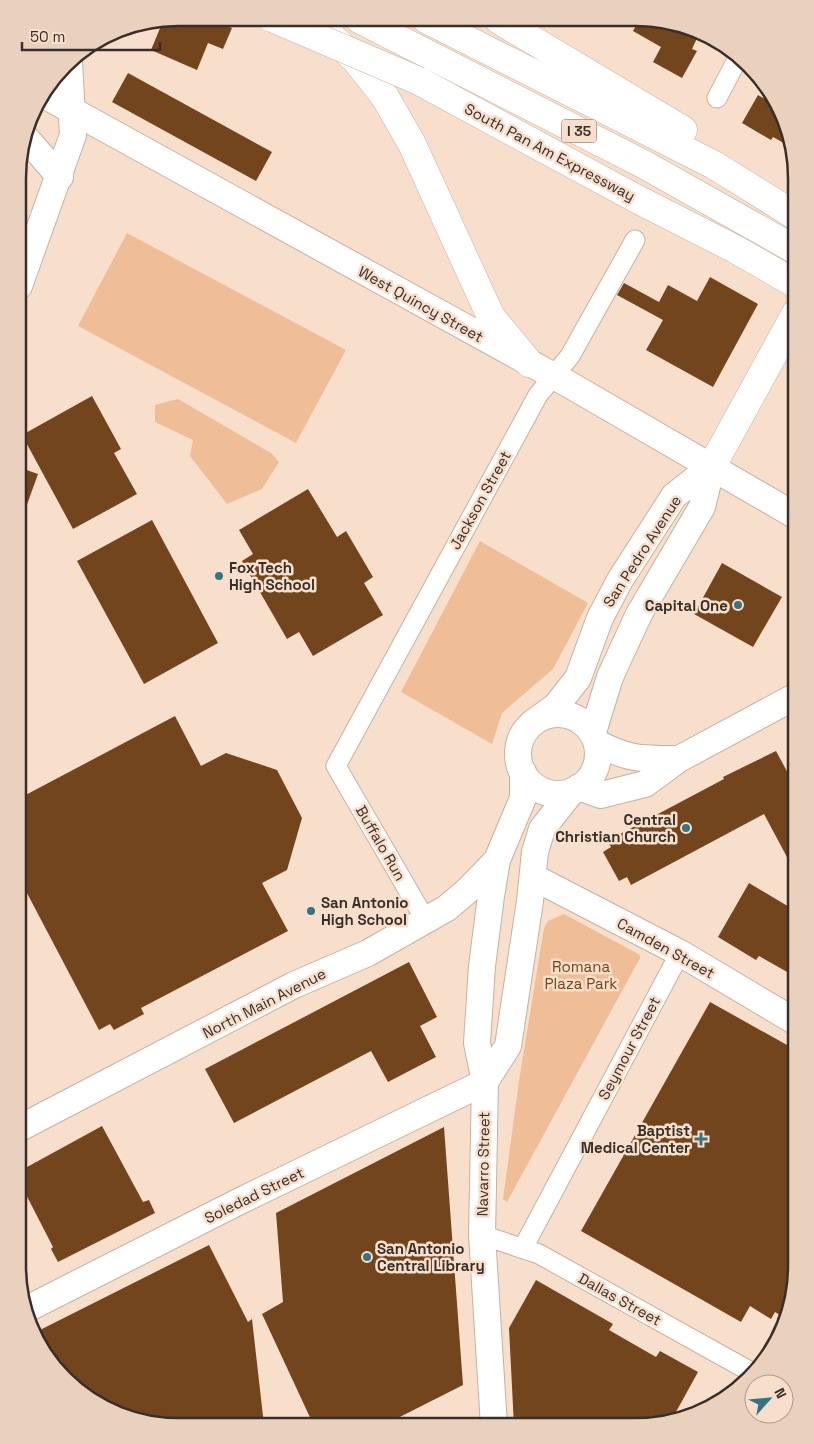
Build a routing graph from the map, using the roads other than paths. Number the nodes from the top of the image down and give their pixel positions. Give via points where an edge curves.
1 (441, 26) edge
2 (510, 26) edge
3 (292, 27) edge
4 (319, 27) edge
5 (321, 27) edge
6 (374, 27) edge
7 (735, 63) edge
8 (70, 72) edge
9 (419, 81) junction
10 (50, 98) edge
11 (717, 98) dead end
12 (72, 111) junction
13 (30, 144) edge
14 (60, 177) junction
15 (788, 192) edge
16 (788, 211) edge
17 (635, 240) dead end
18 (788, 245) edge
19 (26, 267) edge
20 (788, 279) edge
21 (788, 328) edge
22 (529, 363) junction
23 (553, 377) junction
24 (712, 466) junction
25 (788, 511) edge
26 (788, 701) edge
27 (538, 719) junction
28 (595, 738) junction
29 (679, 759) junction
30 (336, 766) joint
31 (522, 772) junction
32 (576, 789) junction
33 (497, 860) junction
34 (533, 877) junction
35 (426, 920) junction
36 (680, 953) junction
37 (787, 1017) edge
38 (485, 1082) junction
39 (26, 1125) edge
40 (482, 1235) junction
41 (523, 1248) junction
42 (32, 1306) edge
43 (747, 1369) edge
44 (493, 1418) edge

1 - 16 main road, I 35 via 714,166
2 - 15 main road
3 - 9 main road, bridge
4 - 9 main road, South Pan Am Expressway / I 35, bridge
5 - 22 main road via 356,60 385,97 412,144 491,317
6 - 18 main road, South Pan Am Expressway / I 35 via 645,165
7 - 11 street
8 - 12 main road
9 - 20 main road, South Pan Am Expressway / I 35
10 - 12 main road, West Quincy Street
12 - 14 main road via 73,135
12 - 22 main road, West Quincy Street
13 - 14 main road
14 - 19 main road
17 - 23 street, Jackson Street via 570,356
21 - 24 main road, San Pedro Avenue
22 - 23 main road, West Quincy Street
23 - 24 main road, West Quincy Street
23 - 30 street, Jackson Street via 538,395
24 - 25 main road, West Quincy Street
24 - 27 main road, San Pedro Avenue via 674,496 620,580 600,618 578,678 556,706
24 - 28 main road, San Pedro Avenue via 702,507 639,614 610,676
26 - 29 main road
27 - 28 main road via 550,715 569,716 587,724
27 - 31 main road via 521,741
28 - 29 main road via 615,752 639,760
28 - 32 main road via 597,763 593,772
29 - 32 main road via 645,784 630,790 601,795
30 - 35 street, Buffalo Run
31 - 32 main road via 534,787 542,791 559,795
31 - 33 main road, Navarro Street via 523,798
32 - 34 main road via 542,829 535,852
33 - 35 main road, North Main Avenue via 447,908
33 - 38 main road, Navarro Street via 482,966 477,1043
34 - 36 main road, Camden Street
34 - 38 main road via 508,1046
35 - 39 main road, North Main Avenue via 368,953 294,985
36 - 37 main road, Camden Street
36 - 41 street, Seymour Street
38 - 40 main road, Navarro Street
38 - 42 main road, Soledad Street
40 - 41 street, Dallas Street
40 - 44 main road, Navarro Street
41 - 43 street, Dallas Street via 549,1259

